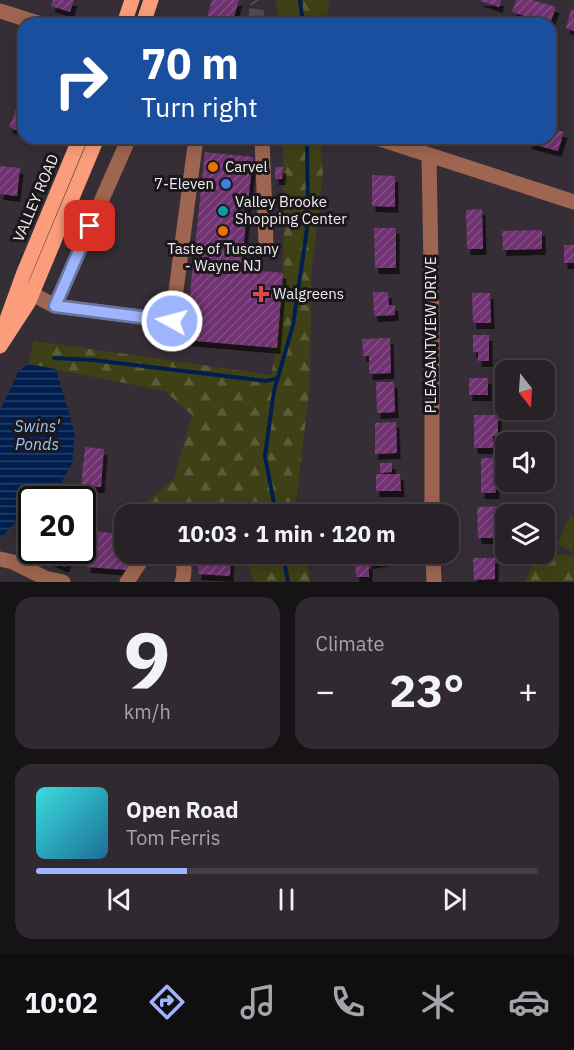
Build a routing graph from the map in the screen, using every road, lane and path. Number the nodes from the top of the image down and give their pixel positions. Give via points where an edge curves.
1 (132, 0) edge
2 (151, 0) edge
3 (0, 11) edge
4 (22, 18) edge
5 (126, 18) edge
6 (145, 18) edge
7 (78, 144) edge
8 (94, 144) edge
9 (126, 144) edge
10 (195, 144) edge
11 (262, 144) edge
12 (395, 144) edge
13 (429, 155) junction
14 (574, 201) edge
15 (266, 243) dead end
16 (32, 294) junction
17 (55, 306) junction
18 (0, 339) edge
19 (0, 346) edge
20 (432, 504) edge
21 (0, 559) edge
22 (139, 564) edge
23 (183, 564) edge
24 (433, 564) edge
25 (45, 580) edge
26 (63, 582) edge
27 (127, 582) edge
28 (182, 582) edge
29 (434, 582) edge

1 - 5 main road
2 - 6 main road
3 - 4 street
7 - 18 main road, VALLEY ROAD
8 - 16 main road
9 - 17 street
10 - 17 street via 172,321
11 - 15 street
12 - 13 street
13 - 14 street
13 - 20 street, PLEASANTVIEW DRIVE
16 - 17 street
16 - 19 main road
21 - 25 street
22 - 27 street
23 - 28 street
24 - 29 street
25 - 26 street

